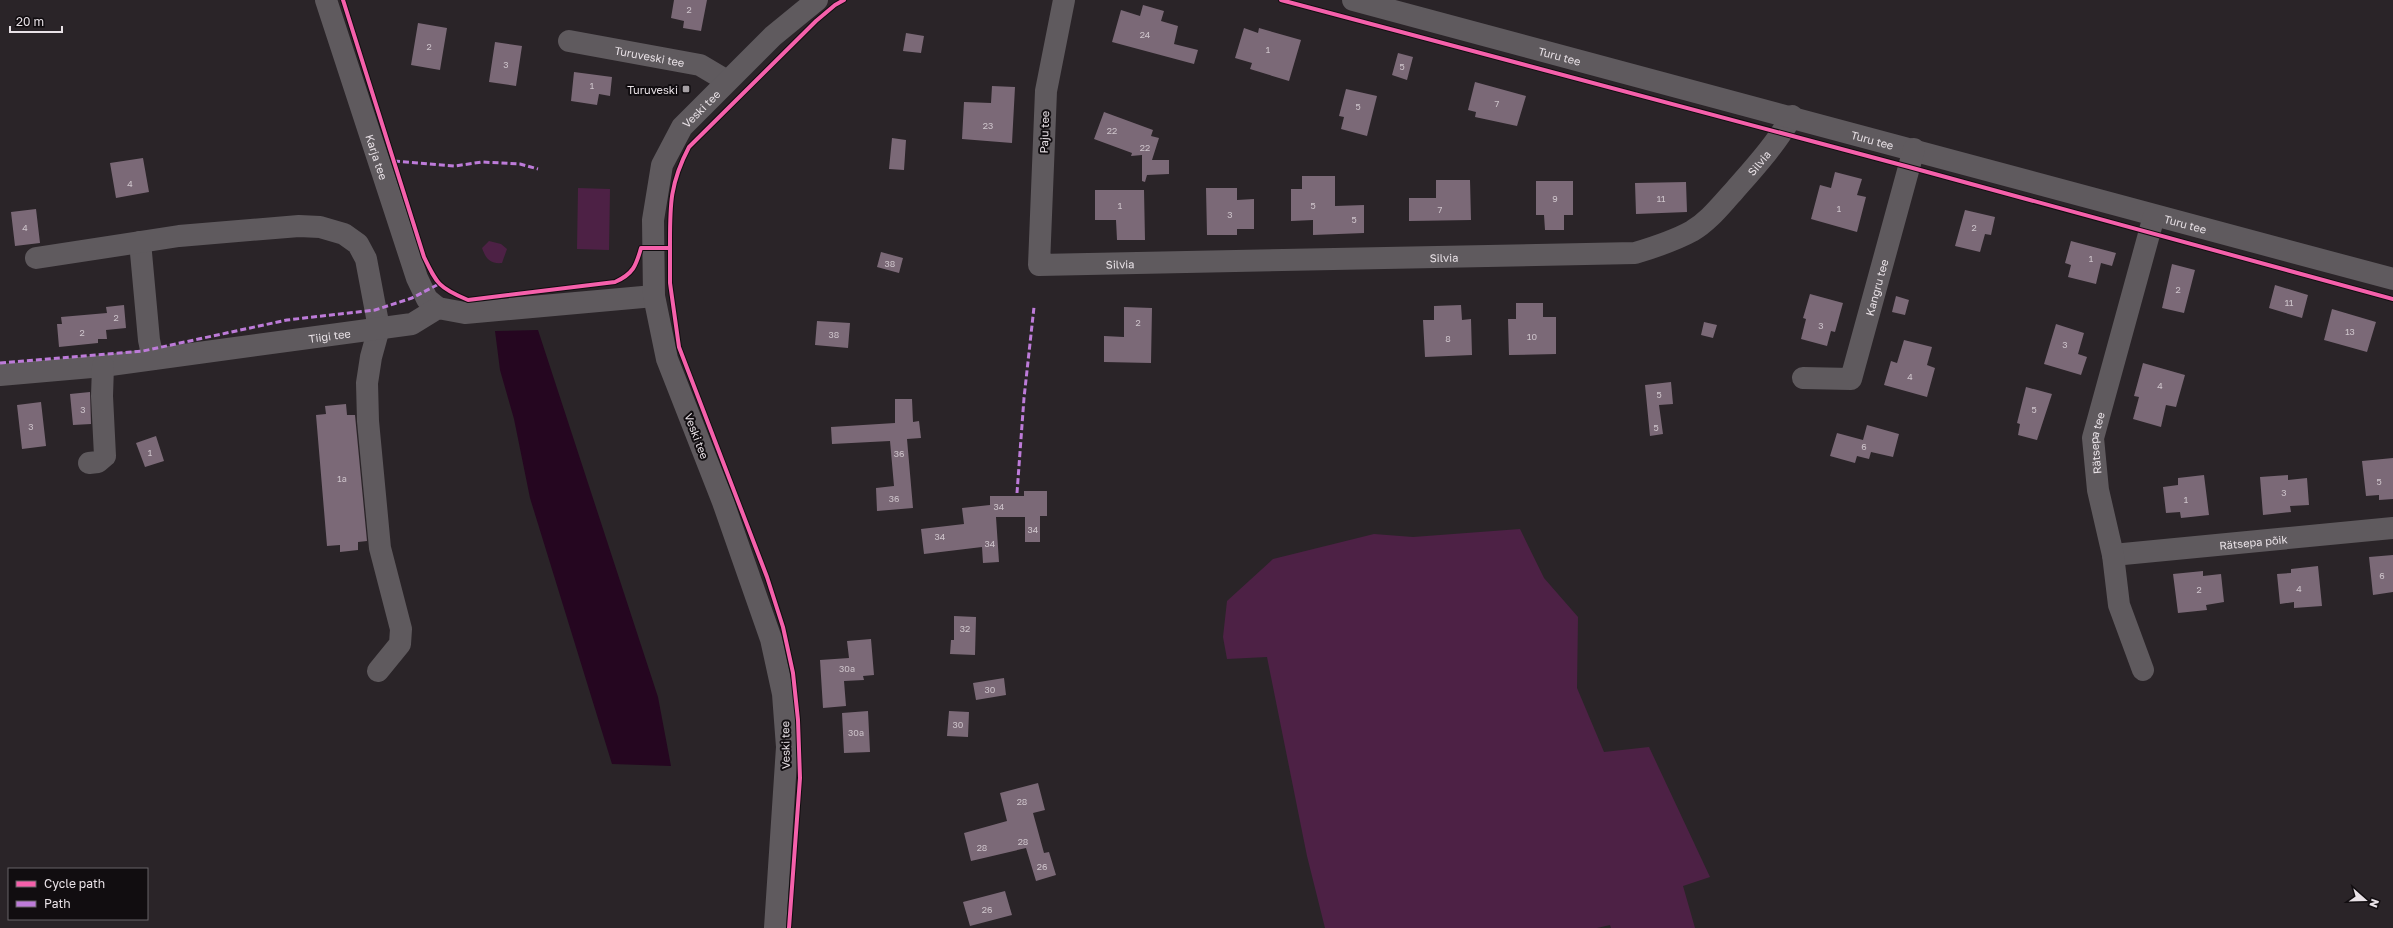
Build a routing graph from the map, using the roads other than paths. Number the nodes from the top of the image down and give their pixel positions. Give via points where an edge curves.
1 (326, 0) edge
2 (1064, 0) edge
3 (1353, 0) edge
4 (824, 4) edge
5 (569, 41) dead end
6 (727, 80) junction
7 (1792, 116) junction
8 (1914, 149) junction
9 (2154, 216) junction
10 (140, 242) junction
11 (36, 258) dead end
12 (1038, 265) joint
13 (2393, 279) edge
14 (654, 296) junction
15 (438, 308) junction
16 (379, 328) junction
17 (153, 359) junction
18 (103, 366) junction
19 (0, 375) edge
20 (1803, 378) dead end
21 (89, 463) dead end
22 (2393, 528) edge
23 (2113, 555) junction
24 (2143, 670) dead end
25 (378, 671) dead end
26 (775, 928) edge

1 - 15 street, Karja tee via 417,278 427,299
2 - 12 street, Paju tee via 1046,91
3 - 7 street, Turu tee
4 - 6 street, Veski tee via 773,36
5 - 6 street, Turuveski tee via 700,65
6 - 14 street, Veski tee via 682,127 662,166 653,220
7 - 8 street, Turu tee
7 - 12 street, Silvia via 1764,157 1710,218 1672,241 1635,253
8 - 9 street, Turu tee
8 - 20 street, Kangru tee via 1851,379
9 - 13 street, Turu tee
9 - 23 street, Rätsepa tee via 2093,438 2098,490
10 - 11 street
10 - 16 street via 231,230 299,226 320,227 344,234 358,244 366,259
10 - 17 street
14 - 15 street via 465,313
14 - 26 street, Veski tee via 668,359 723,502 768,632 783,694 786,748
15 - 16 street, Tiigi tee via 412,324
16 - 17 street, Tiigi tee
16 - 25 street via 367,383 368,421 380,548 401,629 400,644
17 - 18 street, Tiigi tee
18 - 19 street, Tiigi tee
18 - 21 street via 104,456 98,462
22 - 23 street, Rätsepa põik
23 - 24 street, Rätsepa tee via 2119,605

